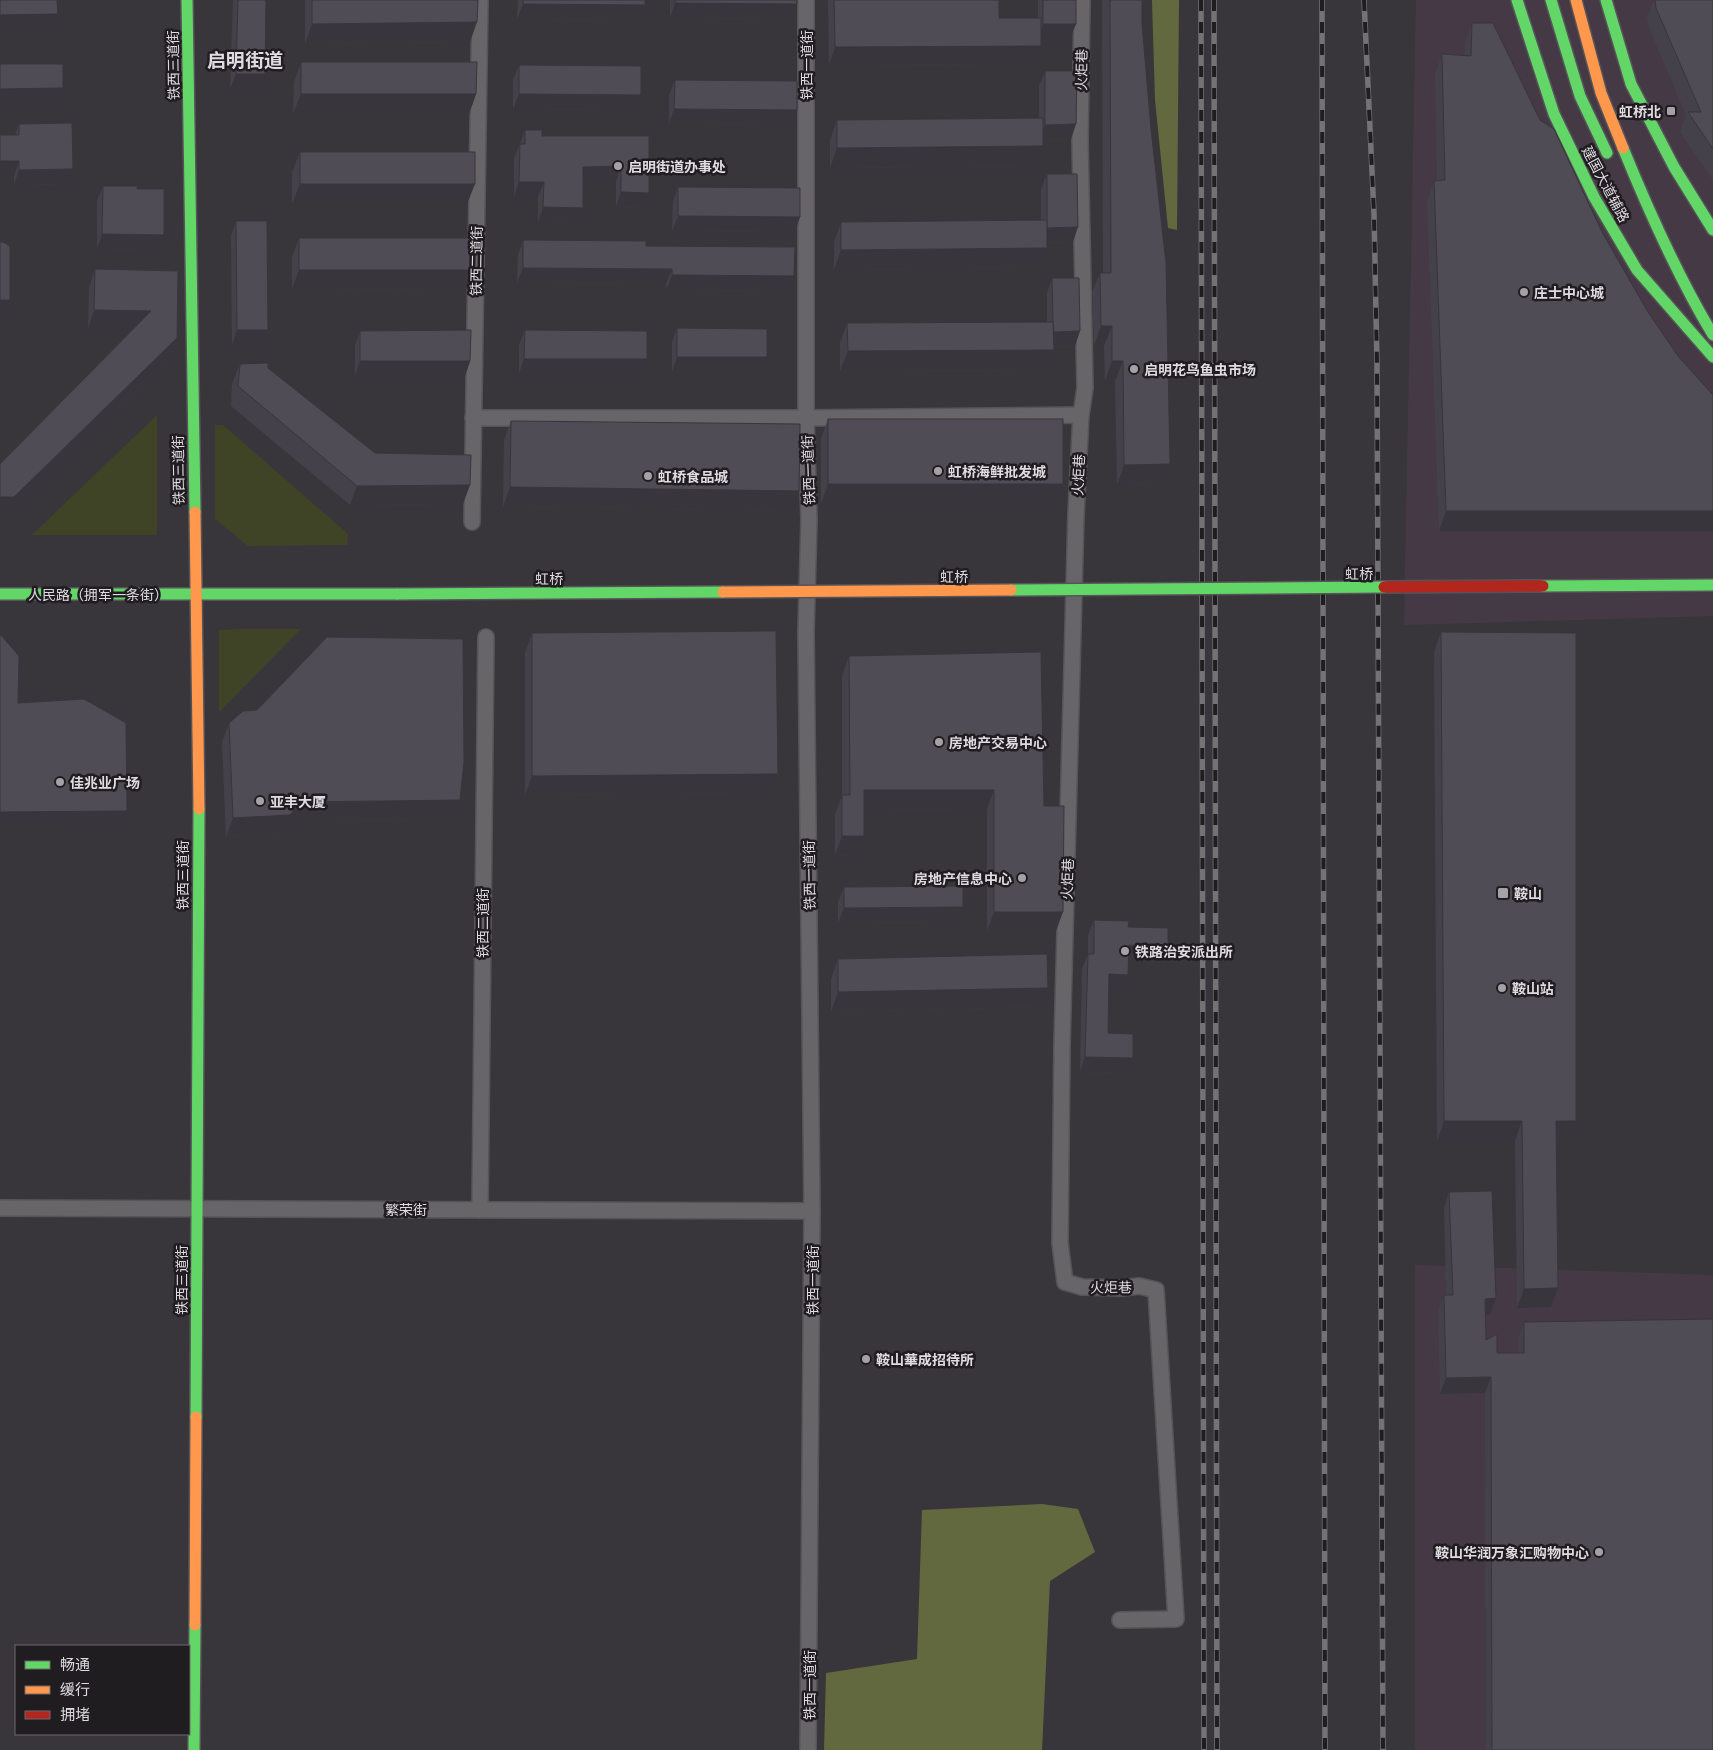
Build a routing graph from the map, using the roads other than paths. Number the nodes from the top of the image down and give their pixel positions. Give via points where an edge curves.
1 (187, 0) edge
2 (480, 0) edge
3 (806, 0) edge
4 (1082, 0) edge
5 (1517, 0) edge
6 (1551, 0) edge
7 (1576, 0) edge
8 (1606, 0) edge
9 (1613, 166) dead end
10 (1632, 200) dead end
11 (1713, 230) edge
12 (1690, 297) junction
13 (1713, 335) edge
14 (1713, 356) edge
15 (1082, 415) junction
16 (473, 418) junction
17 (806, 418) junction
18 (472, 522) dead end
19 (1713, 585) edge
20 (0, 594) edge
21 (196, 595) junction
22 (486, 637) dead end
23 (0, 1208) edge
24 (196, 1209) junction
25 (480, 1210) junction
26 (812, 1210) junction
27 (1120, 1620) dead end
28 (194, 1750) edge
29 (808, 1750) edge

1 - 21 main road, 铁西三道街
2 - 16 street, 铁西二道街
3 - 17 street, 铁西一道街
4 - 15 street, 火炬巷 via 1080,141 1085,388
5 - 14 main road, 建国大道辅路 via 1554,114 1594,197 1636,270
6 - 9 main road via 1580,96
7 - 12 main road via 1601,92 1647,208
8 - 11 main road via 1631,84 1674,167
10 - 12 main road
12 - 13 main road
15 - 17 street
15 - 27 street, 火炬巷 via 1076,514 1060,1243 1065,1282 1082,1287 1140,1286 1156,1290 1176,1619
16 - 17 street
16 - 18 street, 铁西二道街
17 - 26 street, 铁西一道街
19 - 21 main road, 虹桥, bridge
20 - 21 main road, 虹桥
21 - 24 main road, 铁西三道街 via 191,609 199,744
22 - 25 street, 铁西二道街
23 - 24 street, 繁荣街
24 - 25 street, 繁荣街
24 - 28 main road, 铁西三道街
25 - 26 street, 繁荣街
26 - 29 street, 铁西一道街

